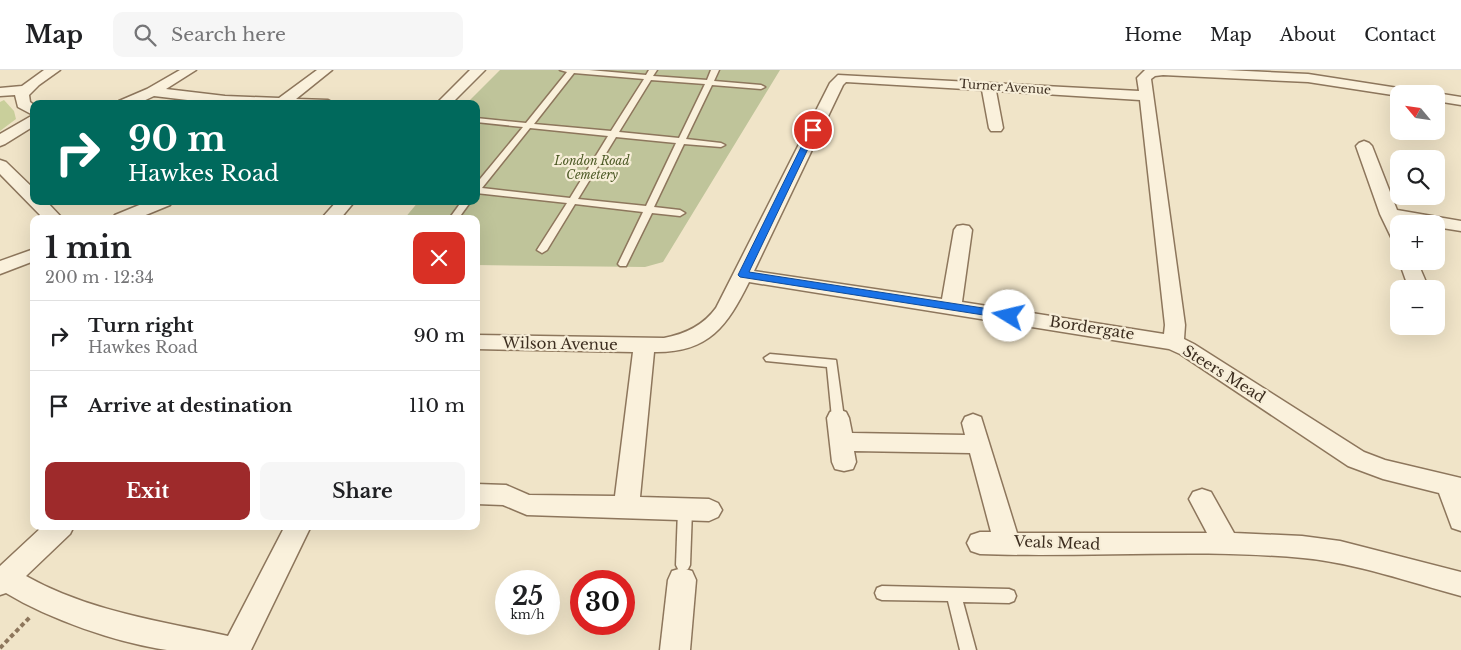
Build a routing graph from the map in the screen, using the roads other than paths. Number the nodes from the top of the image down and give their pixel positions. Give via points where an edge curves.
1 (54, 70) edge
2 (189, 70) edge
3 (325, 70) edge
4 (478, 70) edge
5 (570, 70) edge
6 (715, 70) edge
7 (651, 74) edge
8 (709, 83) junction
9 (988, 86) junction
10 (761, 87) dead end
11 (1144, 87) junction
12 (24, 90) junction
13 (1390, 91) edge
14 (0, 92) edge
15 (152, 92) junction
16 (1445, 99) edge
17 (133, 100) edge
18 (226, 100) edge
19 (285, 100) edge
20 (447, 100) edge
21 (1461, 101) edge
22 (30, 109) edge
23 (480, 120) edge
24 (30, 122) edge
25 (528, 125) junction
26 (996, 128) dead end
27 (614, 134) junction
28 (0, 140) edge
29 (682, 141) junction
30 (721, 145) dead end
31 (1364, 146) dead end
32 (0, 165) edge
33 (480, 185) edge
34 (480, 190) edge
35 (30, 195) edge
36 (573, 201) junction
37 (40, 205) edge
38 (154, 205) edge
39 (343, 205) edge
40 (464, 205) edge
41 (647, 210) junction
42 (680, 213) dead end
43 (1389, 214) joint
44 (50, 215) edge
45 (131, 215) edge
46 (334, 215) edge
47 (456, 215) edge
48 (1461, 226) edge
49 (963, 230) dead end
50 (542, 250) dead end
51 (30, 256) edge
52 (622, 264) dead end
53 (0, 268) edge
54 (743, 275) junction
55 (950, 306) junction
56 (480, 342) edge
57 (1173, 343) junction
58 (644, 346) junction
59 (770, 358) dead end
60 (841, 441) joint
61 (1455, 487) edge
62 (480, 494) edge
63 (1202, 500) dead end
64 (626, 507) junction
65 (697, 510) joint
66 (1461, 520) edge
67 (57, 530) edge
68 (296, 530) edge
69 (980, 543) dead end
70 (1007, 544) junction
71 (1226, 544) junction
72 (682, 573) joint
73 (3, 580) edge
74 (1461, 584) edge
75 (882, 593) dead end
76 (954, 595) junction
77 (1009, 596) dead end
78 (230, 650) edge
79 (236, 650) edge
80 (675, 650) edge
81 (968, 650) edge

1 - 12 street
2 - 15 street
3 - 19 street
4 - 20 street
5 - 7 lane
5 - 25 lane
6 - 8 lane
7 - 8 lane
7 - 27 lane
8 - 10 lane
8 - 29 lane
9 - 11 street, Turner Avenue
9 - 26 street
9 - 54 street, Turner Avenue via 864,78 848,78 836,83
11 - 13 street via 1145,75 1163,71 1282,76
11 - 57 street, Steers Mead via 1175,325
12 - 14 street
12 - 22 street via 21,101
15 - 17 street
15 - 18 street
16 - 21 street
23 - 25 lane
24 - 28 street
25 - 27 lane
25 - 33 lane
27 - 29 lane
27 - 36 lane
29 - 30 lane
29 - 41 lane
31 - 43 street
32 - 35 street
34 - 36 lane
36 - 41 lane
36 - 50 lane
37 - 44 street
38 - 45 street
39 - 46 street
40 - 47 lane
41 - 42 lane
41 - 52 lane
43 - 48 street
49 - 55 street
51 - 53 street
54 - 55 street, Bordergate
54 - 58 street, Wilson Avenue via 718,321 708,330 677,343
55 - 57 street, Bordergate
56 - 58 street, Wilson Avenue
57 - 61 street, Steers Mead via 1356,459
58 - 64 street
59 - 60 lane via 832,363
60 - 70 street, Veals Mead via 976,434
61 - 66 street
62 - 64 street via 506,495 527,505
63 - 71 street
64 - 65 street
65 - 72 lane
67 - 73 street
68 - 79 street
69 - 70 street
70 - 71 street, Veals Mead
71 - 74 street, Veals Mead via 1340,552
72 - 80 street
73 - 78 street via 54,605 89,617
75 - 76 lane
76 - 77 lane
76 - 81 lane

